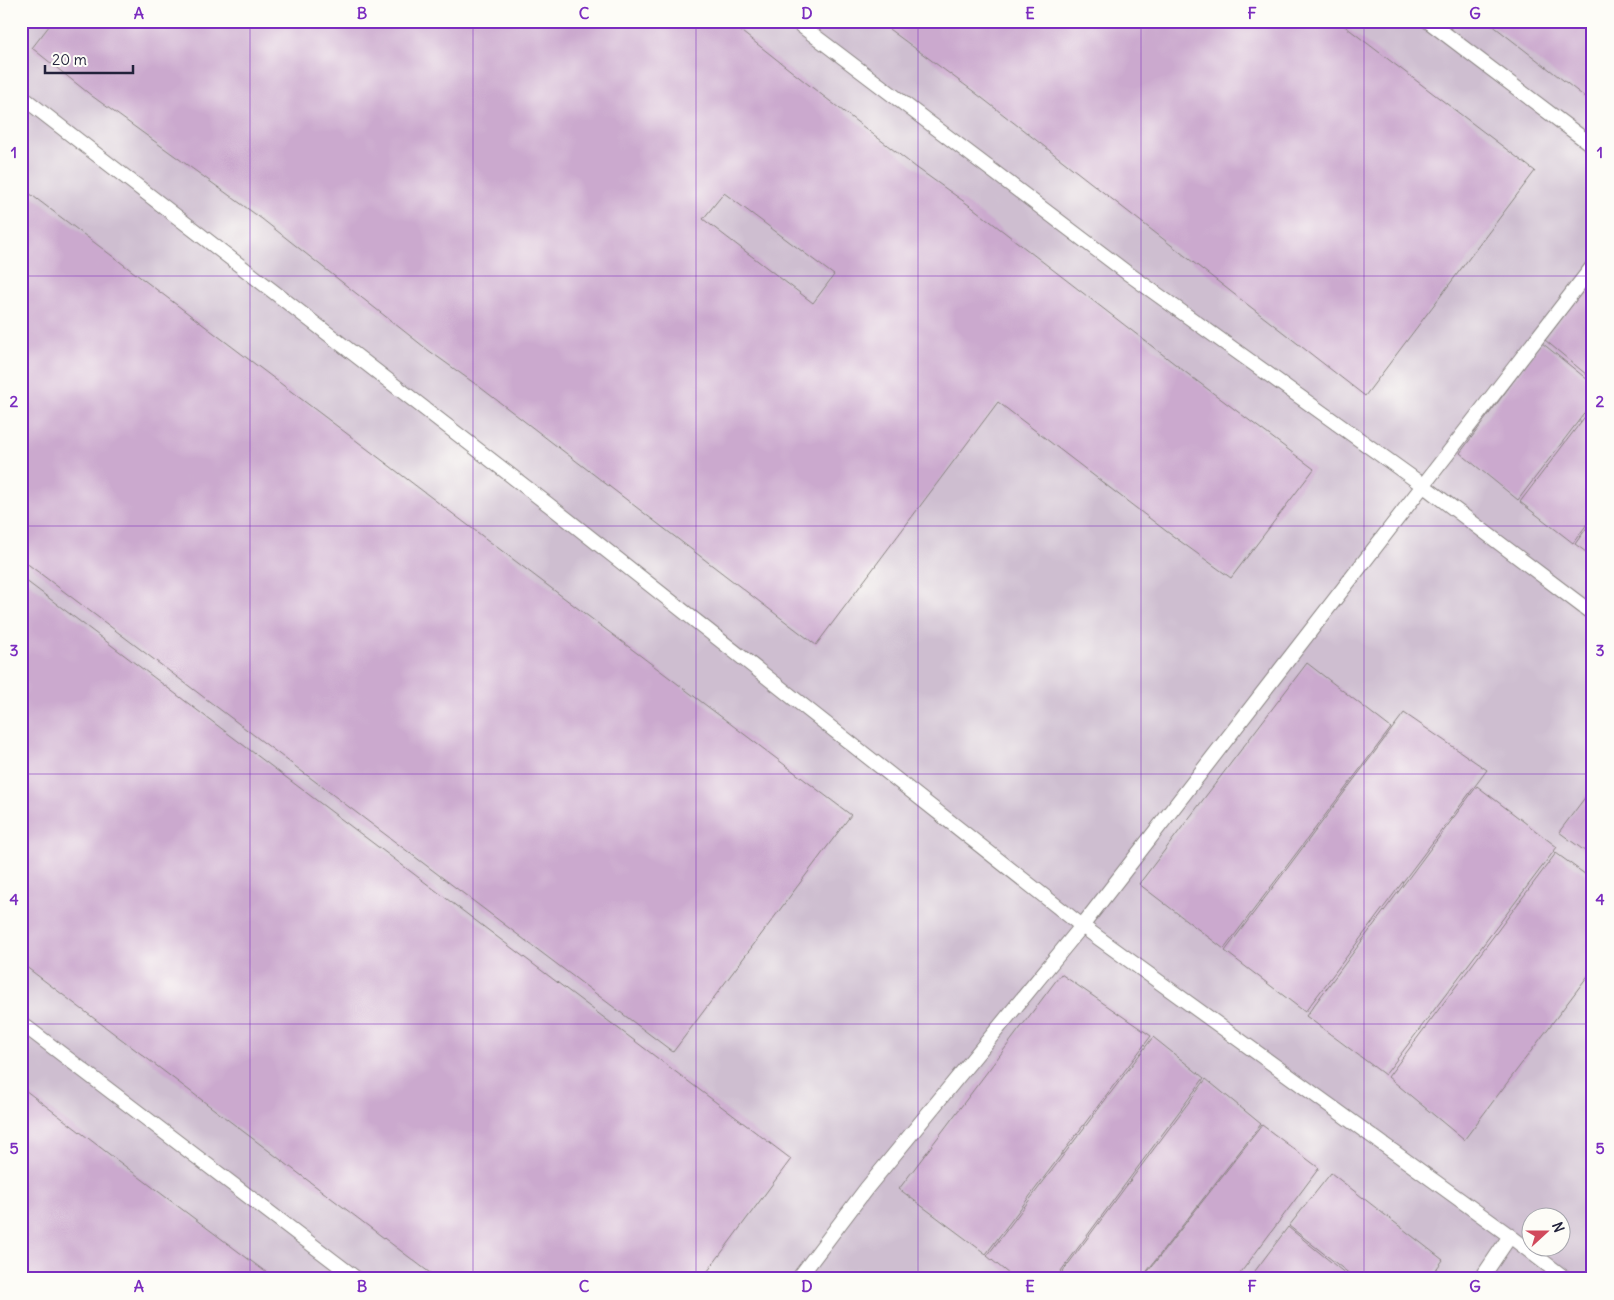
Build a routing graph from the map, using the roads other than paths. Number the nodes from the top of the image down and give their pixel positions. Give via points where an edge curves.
1 (795, 21) edge
2 (1428, 21) edge
3 (21, 96) edge
4 (1592, 145) edge
5 (1593, 266) edge
6 (1424, 486) junction
7 (1593, 614) edge
8 (1082, 926) junction
9 (21, 1023) edge
10 (1510, 1236) junction
11 (356, 1279) edge
12 (798, 1279) edge
13 (1481, 1279) edge
14 (1566, 1279) edge

1 - 6 lane via 1126,272
2 - 4 lane
3 - 8 lane via 549,505
5 - 6 lane
6 - 7 lane
6 - 8 lane
8 - 10 lane
8 - 12 lane via 866,1189
9 - 11 lane
10 - 13 lane
10 - 14 lane

